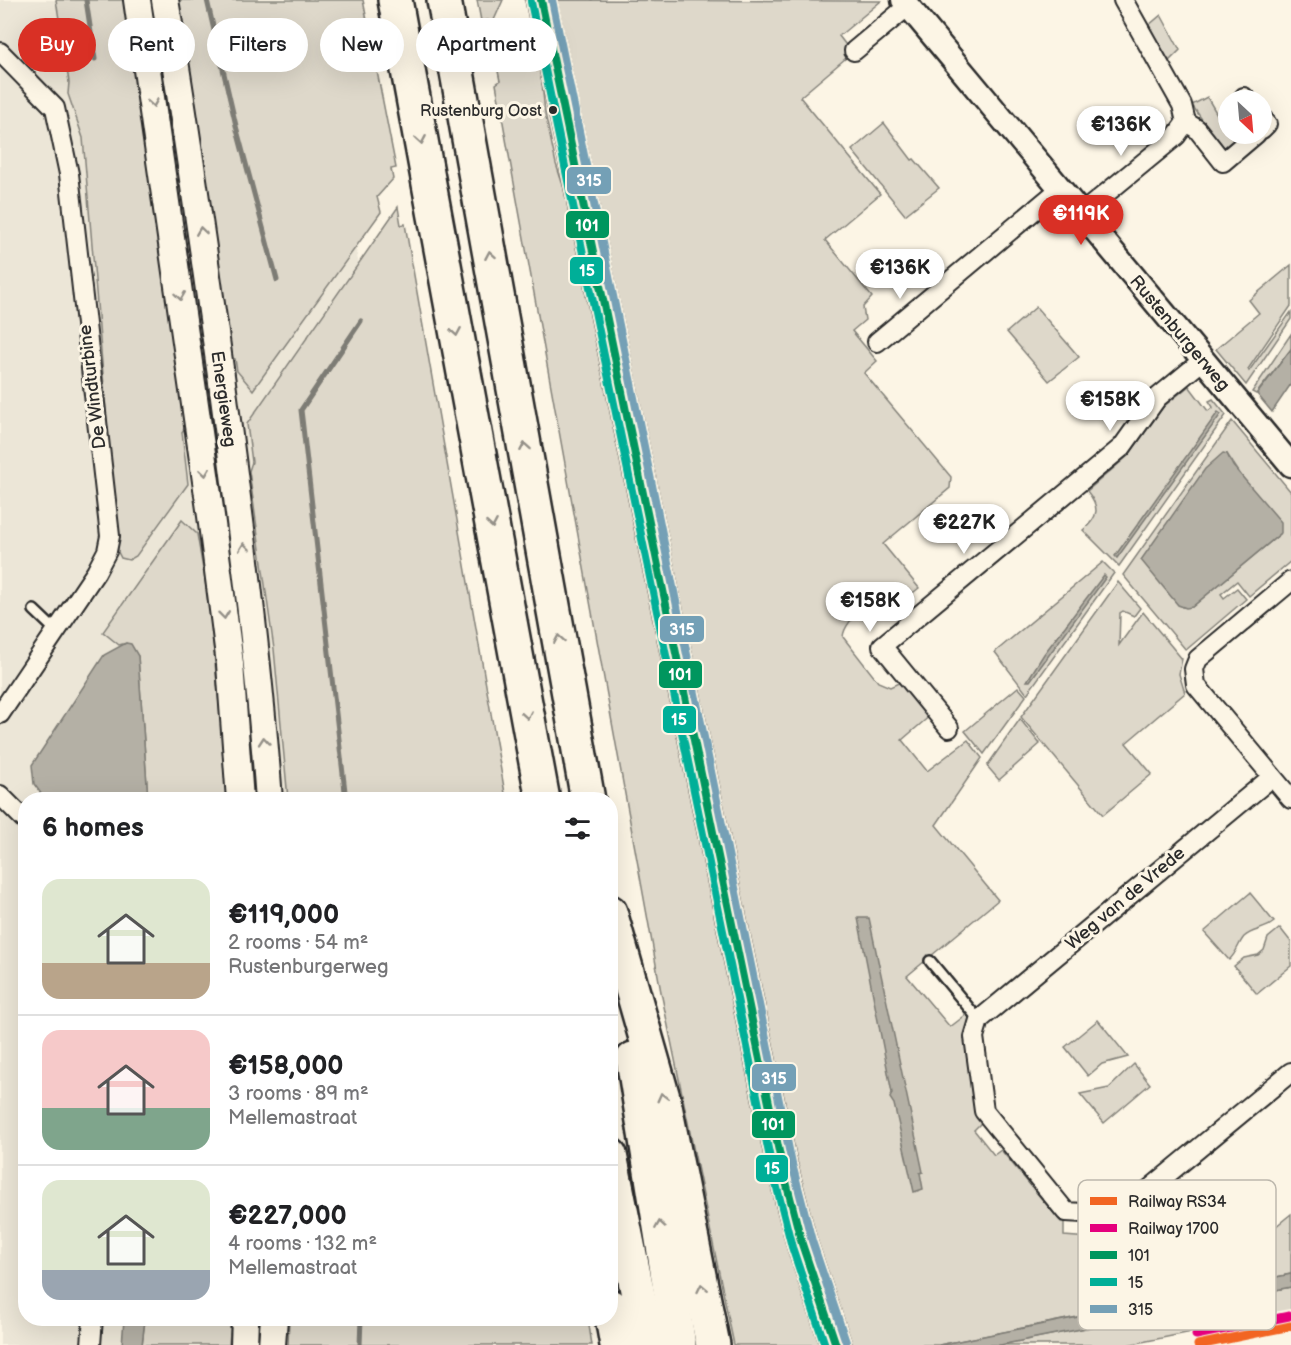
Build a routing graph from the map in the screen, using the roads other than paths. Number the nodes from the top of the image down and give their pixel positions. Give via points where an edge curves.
1 (137, 0) edge
2 (165, 0) edge
3 (395, 0) edge
4 (444, 0) edge
5 (1123, 0) edge
6 (905, 3) edge
7 (542, 9) edge
8 (854, 51) dead end
9 (0, 52) edge
10 (1186, 122) junction
11 (1244, 144) edge
12 (1060, 189) junction
13 (1081, 214) junction
14 (878, 342) dead end
15 (1203, 360) junction
16 (1291, 465) edge
17 (1291, 581) edge
18 (34, 610) dead end
19 (56, 631) junction
20 (0, 714) edge
21 (949, 728) dead end
22 (1272, 777) junction
23 (239, 792) edge
24 (268, 792) edge
25 (542, 792) edge
26 (587, 792) edge
27 (0, 795) edge
28 (1291, 799) edge
29 (18, 813) edge
30 (618, 940) edge
31 (930, 961) dead end
32 (618, 970) edge
33 (979, 1020) junction
34 (1291, 1072) edge
35 (1160, 1180) edge
36 (618, 1195) edge
37 (1078, 1213) edge
38 (92, 1326) edge
39 (245, 1326) edge
40 (273, 1326) edge
41 (614, 1326) edge
42 (91, 1345) edge
43 (244, 1345) edge
44 (272, 1345) edge
45 (617, 1345) edge
46 (648, 1345) edge
47 (679, 1345) edge
48 (713, 1345) edge
49 (836, 1345) edge

1 -> 23 main road, Energieweg via 200,429 230,664
24 -> 2 main road, Energieweg via 236,482
3 -> 25 highway
26 -> 4 highway
5 - 10 street via 1182,105
6 - 8 street, Rustenburgerweg
6 - 12 street, Rustenburgerweg
7 - 49 main road via 782,1166 807,1263
9 - 19 street, De Windturbine via 55,108 69,174 109,528 105,558
10 - 11 street via 1197,129 1223,162
10 - 13 street via 1176,136
12 - 13 street, Rustenburgerweg
12 - 14 street
13 - 15 street, Rustenburgerweg
15 - 16 street, Rustenburgerweg
15 - 21 street via 1156,398 1122,447 882,646
17 - 22 street via 1203,654 1194,669 1197,685
18 - 19 lane
19 - 20 street, De Windturbine
22 - 28 street
22 - 33 street, Weg van de Vrede
27 - 29 street
48 -> 30 highway via 664,1101
31 - 33 lane
47 -> 32 highway
33 - 37 street via 974,1037 984,1111 1066,1212
34 - 35 street
36 - 46 highway
38 - 42 street
39 - 43 main road
40 - 44 main road
41 - 45 highway

